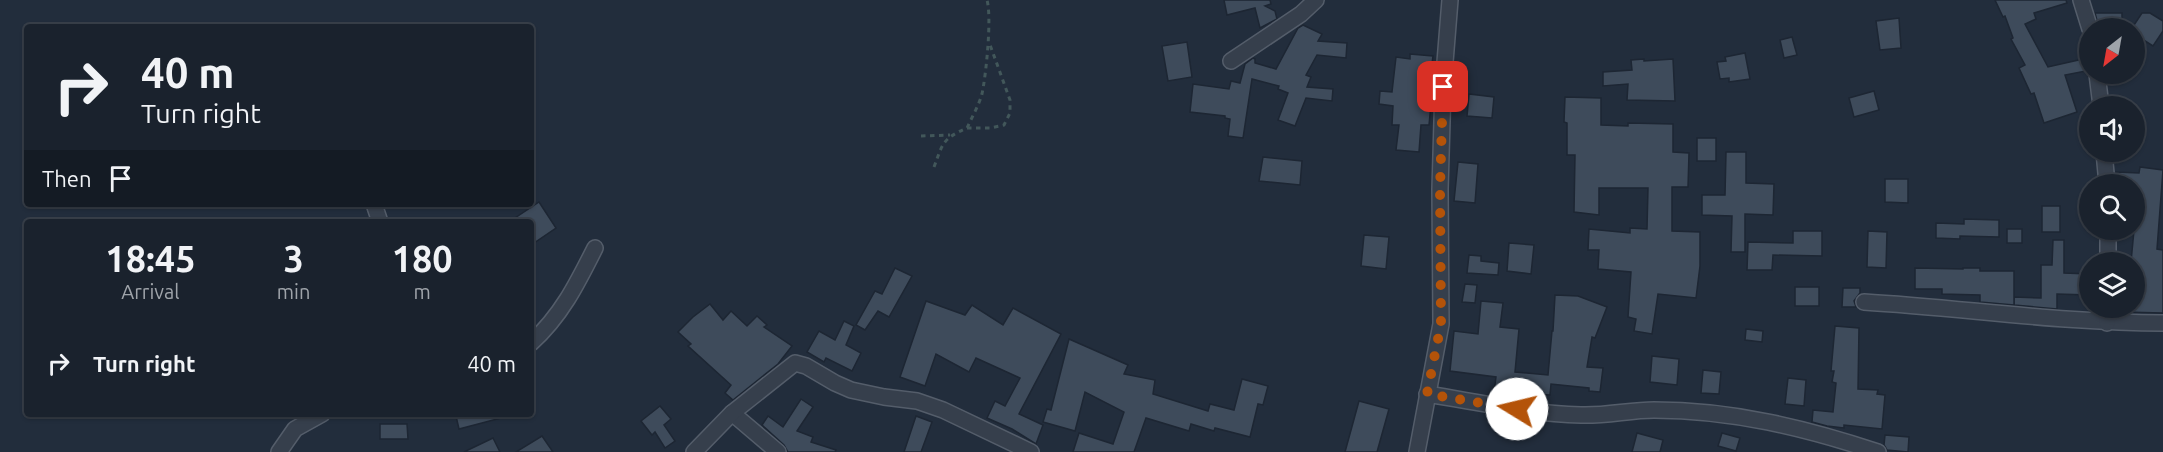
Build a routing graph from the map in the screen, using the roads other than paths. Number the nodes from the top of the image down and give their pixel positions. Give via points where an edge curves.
1 (1317, 0) edge
2 (1450, 0) edge
3 (2080, 0) edge
4 (2086, 18) edge
5 (1231, 61) dead end
6 (595, 248) dead end
7 (1864, 302) dead end
8 (2079, 314) edge
9 (2128, 318) edge
10 (2163, 323) edge
11 (534, 339) edge
12 (1427, 394) junction
13 (732, 413) junction
14 (317, 417) edge
15 (279, 452) edge
16 (694, 452) edge
17 (778, 452) edge
18 (1031, 452) edge
19 (1416, 452) edge
20 (1878, 452) edge

1 - 5 street
2 - 12 street via 1440,189 1441,324
3 - 4 street
6 - 11 street via 568,301
7 - 8 street
9 - 10 street
12 - 19 street
12 - 20 street via 1582,416 1653,410 1717,413 1774,422
13 - 16 street
13 - 17 street
13 - 18 street via 795,363 851,390 917,401 943,410
14 - 15 street via 295,429

